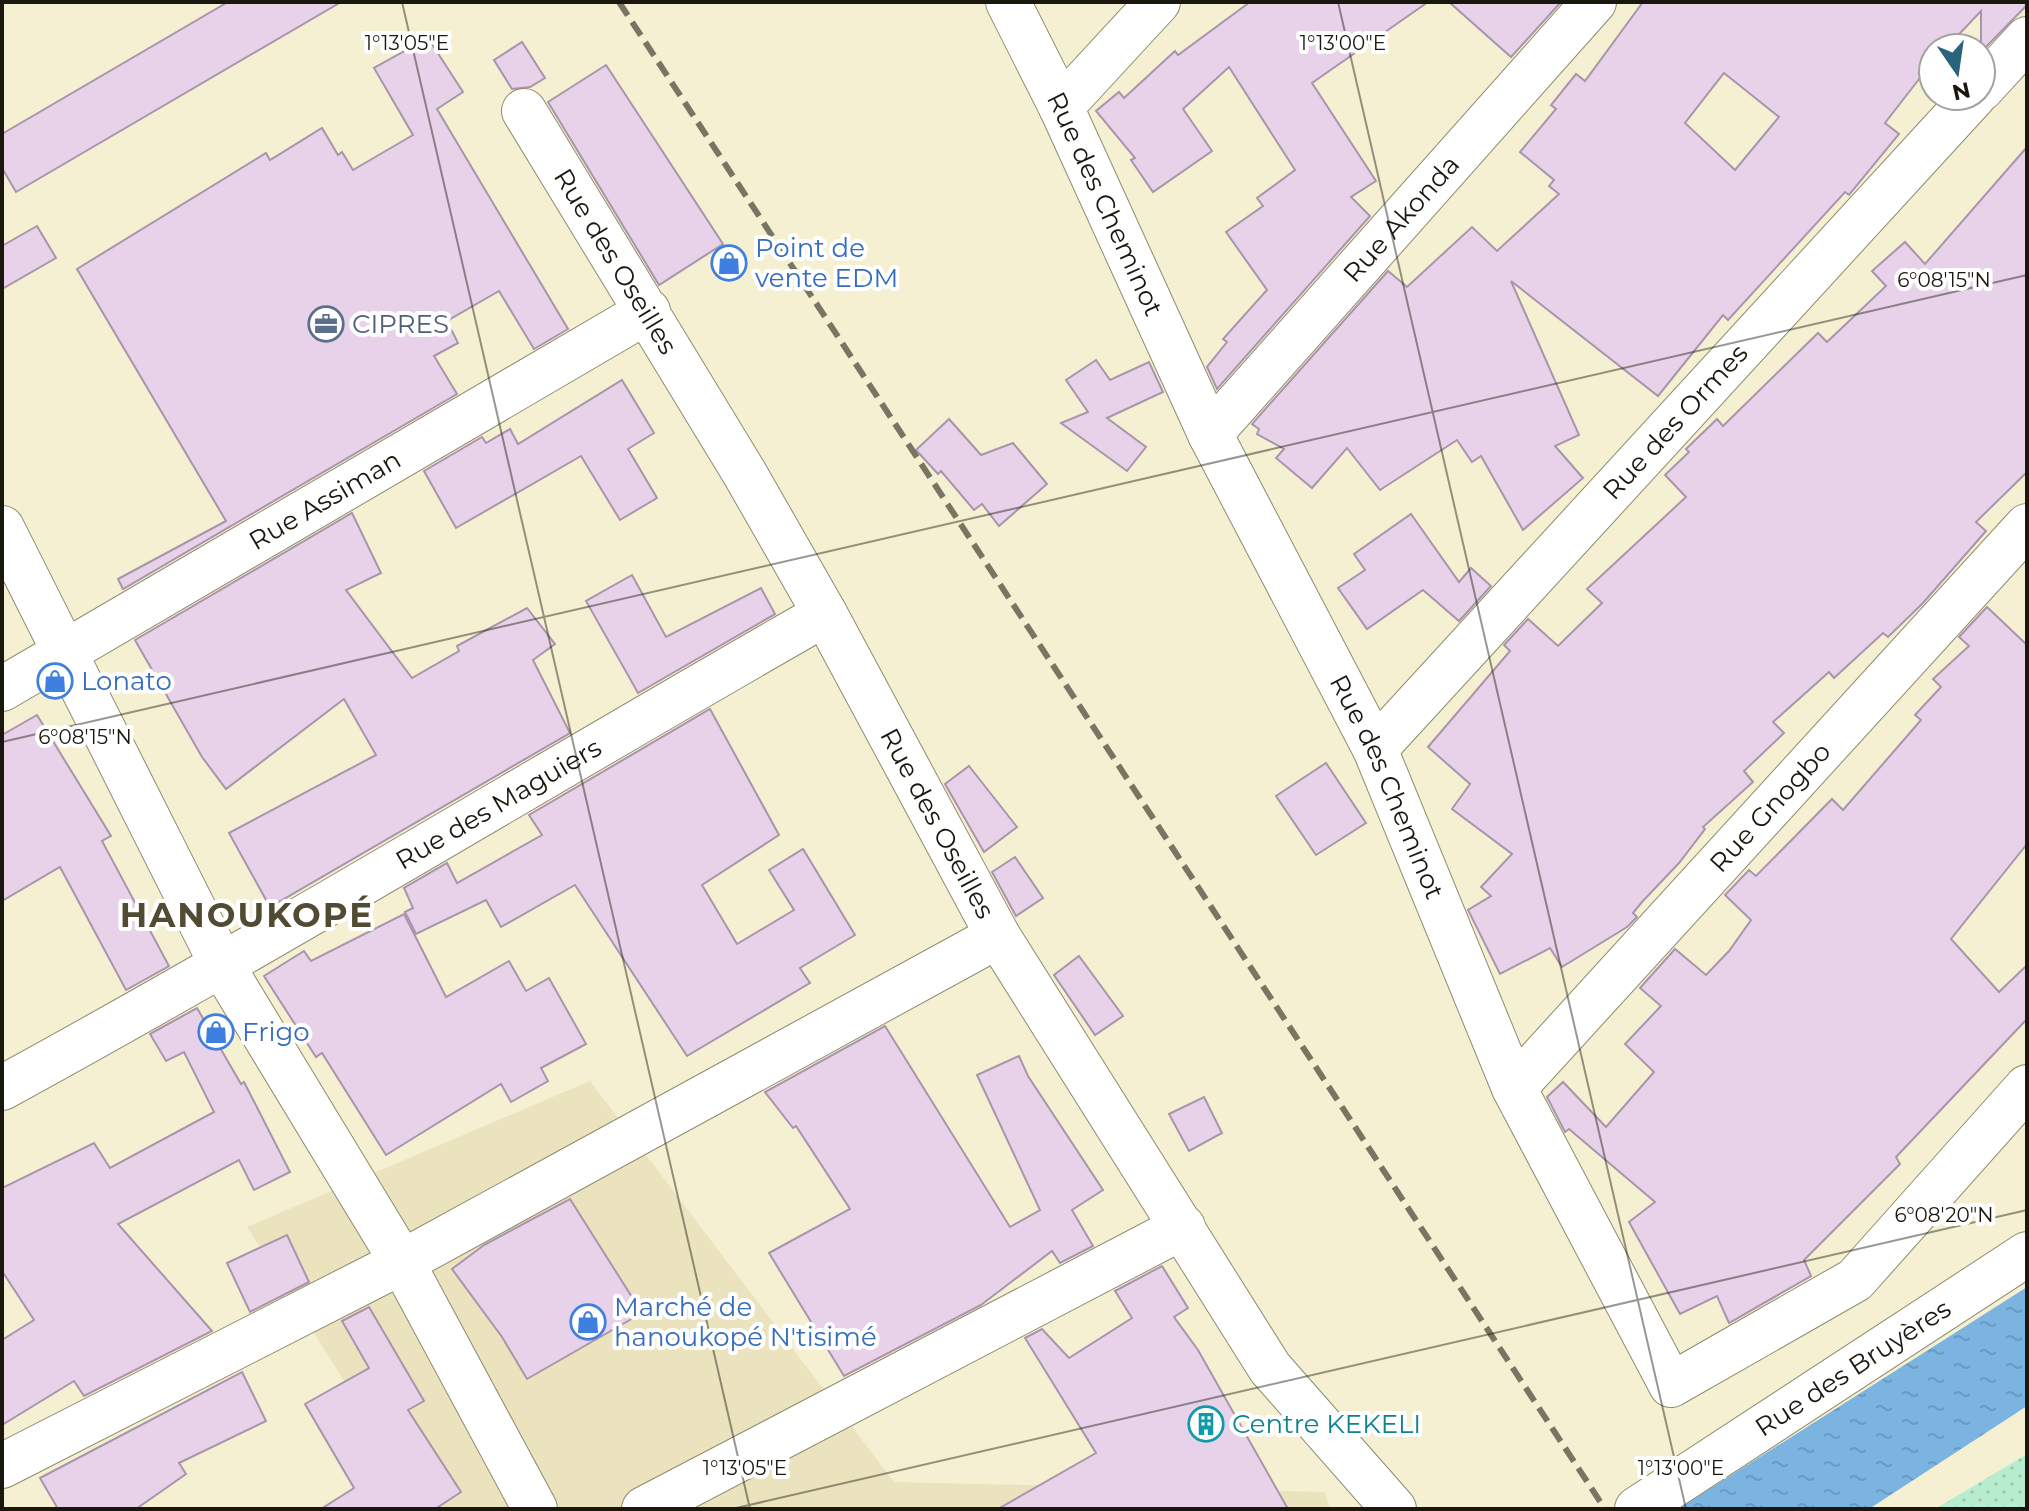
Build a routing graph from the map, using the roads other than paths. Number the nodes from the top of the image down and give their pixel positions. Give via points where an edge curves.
1 (1008, 2) edge
2 (1158, 2) edge
3 (1594, 2) edge
4 (2027, 39) edge
5 (1997, 72) edge
6 (1061, 107) junction
7 (524, 111) dead end
8 (1959, 112) edge
9 (648, 311) junction
10 (1210, 434) junction
11 (2027, 526) edge
12 (2, 528) edge
13 (825, 614) junction
14 (65, 655) junction
15 (2, 689) edge
16 (1375, 749) junction
17 (998, 936) junction
18 (223, 967) junction
19 (2027, 1087) edge
20 (2, 1088) edge
21 (1514, 1088) junction
22 (1183, 1227) junction
23 (2027, 1254) edge
24 (402, 1262) junction
25 (2, 1466) edge
26 (535, 1509) edge
27 (644, 1509) edge
28 (1394, 1509) edge
29 (1637, 1509) edge

1 - 6 street, Rue des Cheminot
2 - 6 street
3 - 10 street, Rue Akonda
4 - 5 street
6 - 10 street, Rue des Cheminot
7 - 9 street, Rue des Oseilles
8 - 16 street, Rue des Ormes
9 - 13 street, Rue des Oseilles
9 - 14 street, Rue Assiman
10 - 16 street, Rue des Cheminot
11 - 21 street, Rue Gnogbo
12 - 14 street
13 - 17 street, Rue des Oseilles
13 - 18 street, Rue des Maguiers
14 - 15 street, Rue Assiman
14 - 18 street
16 - 21 street, Rue des Cheminot
17 - 22 street, Rue des Oseilles
17 - 24 street
18 - 20 street, Rue des Maguiers
18 - 24 street
19 - 21 street, Rue des Cheminot via 1855,1280 1671,1385
22 - 27 street
22 - 28 street, Rue des Oseilles via 1270,1368
23 - 29 street, Rue des Bruyères
24 - 25 street
24 - 26 street

